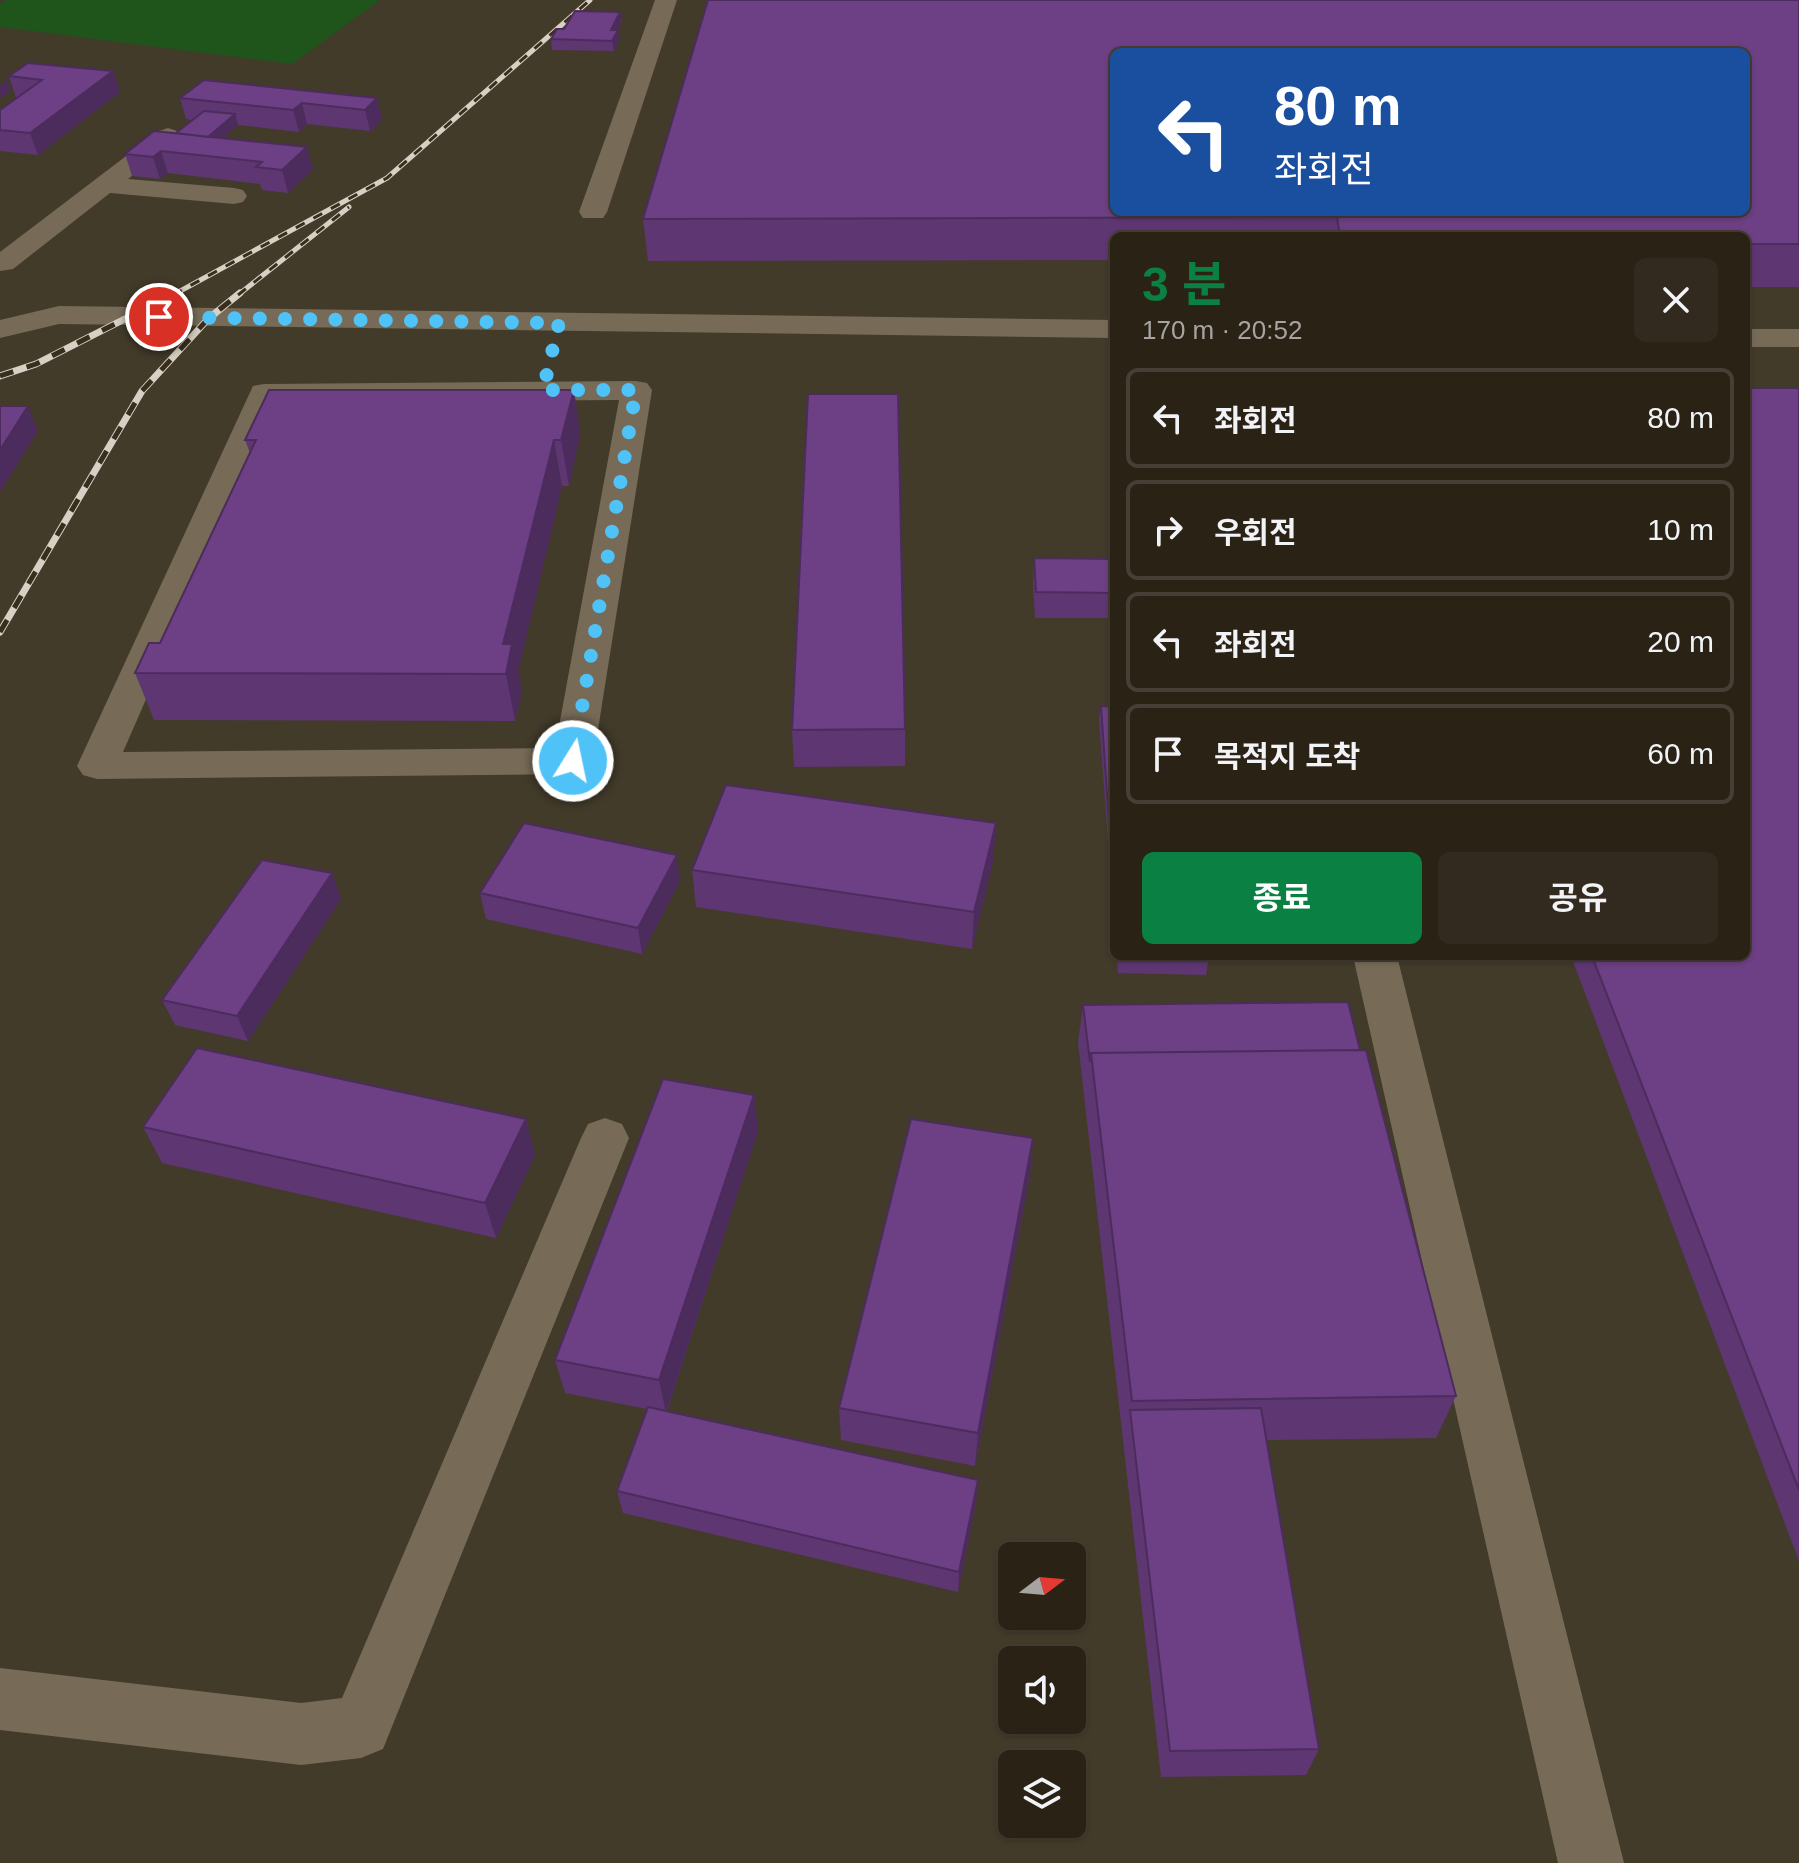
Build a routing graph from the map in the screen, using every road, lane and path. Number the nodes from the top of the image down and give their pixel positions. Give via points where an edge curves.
1 (666, 0) edge
2 (168, 136) edge
3 (104, 185) junction
4 (234, 196) dead end
5 (593, 212) dead end
6 (1, 261) edge
7 (59, 315) junction
8 (372, 321) junction
9 (0, 329) edge
10 (1110, 329) edge
11 (1750, 338) edge
12 (1799, 338) edge
13 (551, 356) junction
14 (354, 368) junction
15 (1376, 960) edge
16 (605, 1138) dead end
17 (0, 1699) edge
18 (1591, 1863) edge

1 - 5 lane
2 - 3 lane
3 - 4 lane
3 - 6 lane
6 - 7 lane
7 - 8 lane
7 - 9 lane
8 - 13 lane
8 - 14 lane
10 - 13 lane
11 - 12 lane
13 - 14 lane
13 - 14 lane via 636,390 573,761 97,766 264,393
15 - 18 lane
16 - 17 lane via 361,1727 301,1734

